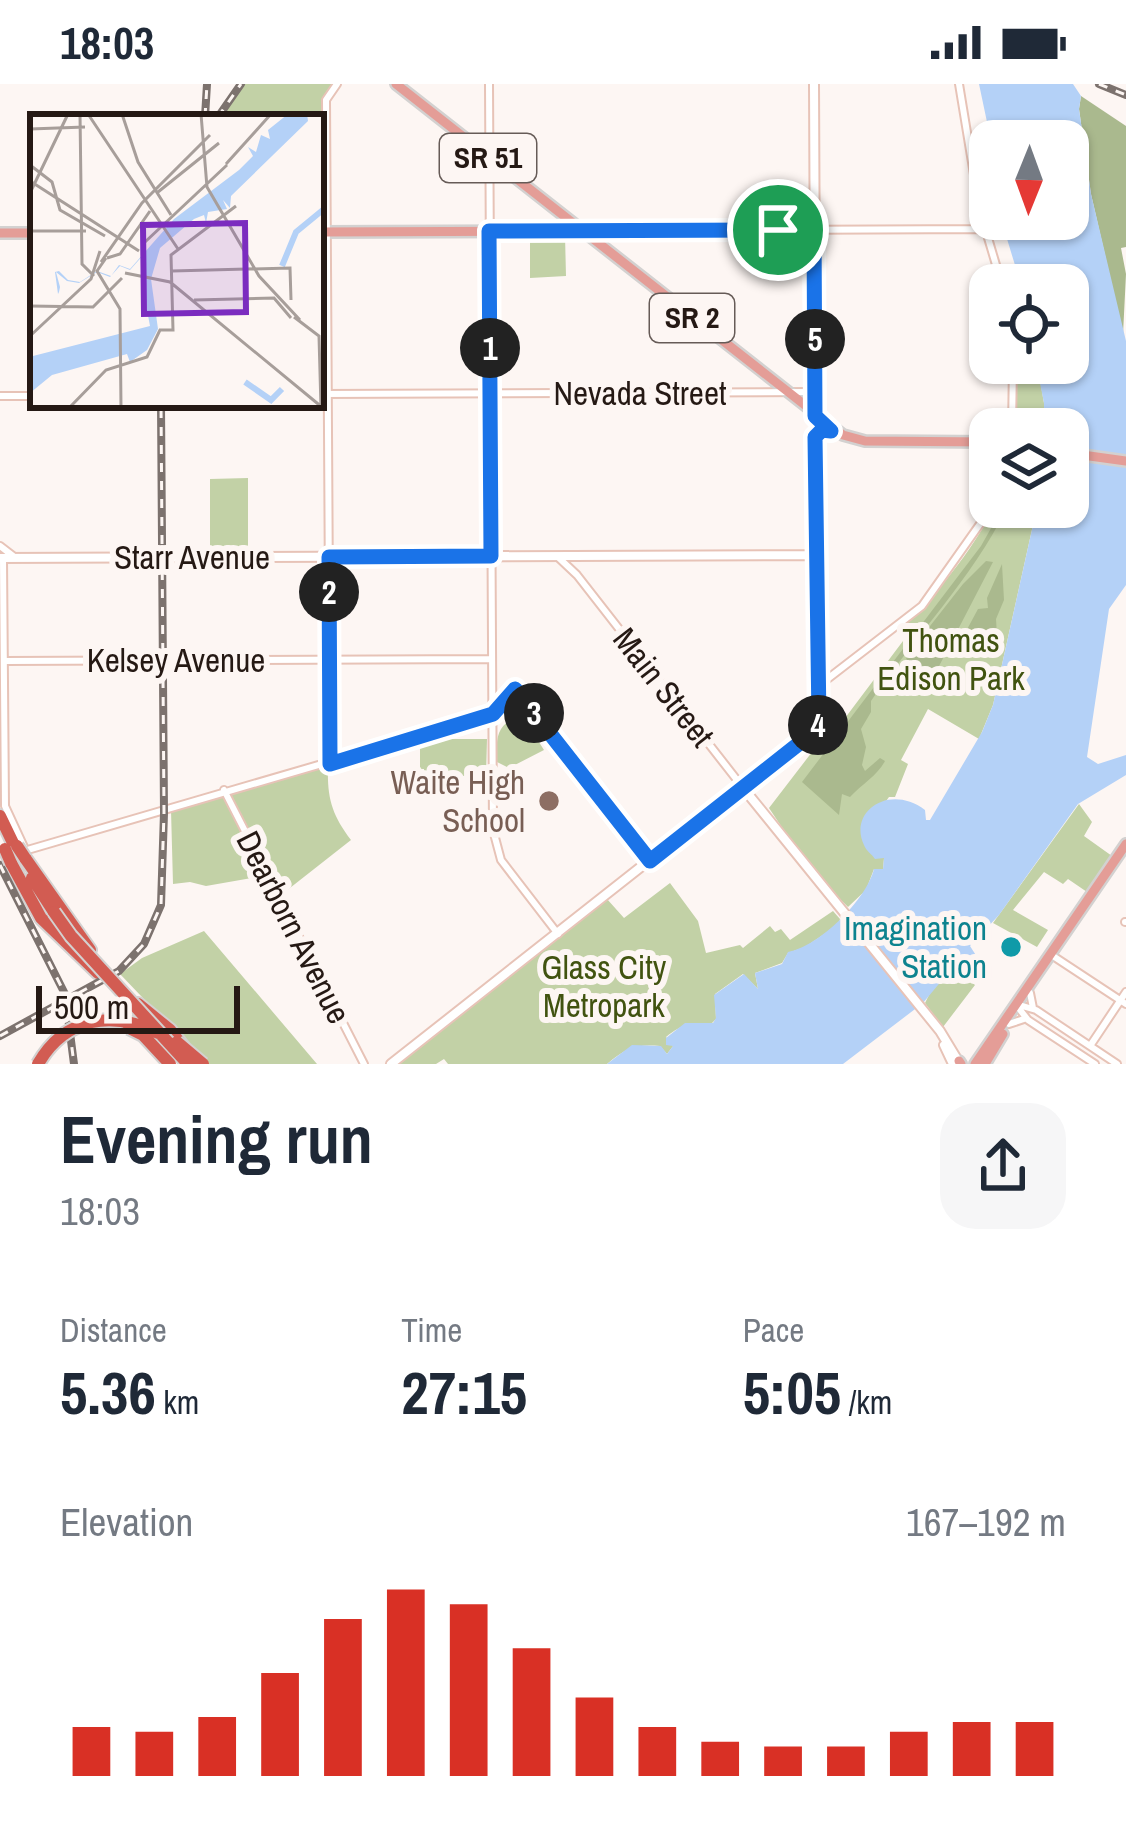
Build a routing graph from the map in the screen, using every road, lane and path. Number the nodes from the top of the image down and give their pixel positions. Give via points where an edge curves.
1 (337, 84) edge
2 (396, 84) edge
3 (489, 84) edge
4 (814, 84) edge
5 (959, 84) edge
6 (969, 140) edge
7 (489, 158) junction
8 (969, 229) edge
9 (814, 230) junction
10 (489, 231) junction
11 (581, 231) junction
12 (324, 232) edge
13 (785, 392) junction
14 (810, 392) junction
15 (325, 394) edge
16 (490, 394) junction
17 (802, 406) junction
18 (816, 416) junction
19 (831, 431) junction
20 (815, 437) junction
21 (876, 442) junction
22 (969, 444) edge
23 (1089, 458) edge
24 (1126, 463) edge
25 (977, 528) edge
26 (0, 546) edge
27 (815, 555) junction
28 (491, 556) junction
29 (329, 557) junction
30 (2, 558) edge
31 (16, 558) junction
32 (568, 562) junction
33 (492, 659) junction
34 (330, 660) junction
35 (4, 661) junction
36 (833, 675) junction
37 (816, 688) junction
38 (493, 698) junction
39 (503, 703) junction
40 (493, 714) junction
41 (819, 714) junction
42 (330, 764) junction
43 (744, 789) junction
44 (224, 790) junction
45 (0, 816) edge
46 (1126, 846) edge
47 (12, 850) edge
48 (650, 861) junction
49 (52, 915) junction
50 (558, 934) junction
51 (1052, 955) junction
52 (101, 970) junction
53 (117, 987) junction
54 (1030, 993) junction
55 (1124, 999) edge
56 (1019, 1007) junction
57 (1036, 1010) junction
58 (1028, 1020) junction
59 (1009, 1024) junction
60 (1090, 1046) junction
61 (1081, 1060) edge
62 (978, 1062) edge
63 (958, 1063) edge
64 (40, 1064) edge
65 (170, 1064) edge
66 (195, 1064) edge
67 (364, 1064) edge
68 (392, 1064) edge
69 (1095, 1064) edge
70 (1117, 1064) edge

1 - 12 street via 326,98
2 - 7 main road, SR 51
3 - 7 street
4 - 9 main road
5 - 6 street
7 - 10 street
7 - 11 main road, SR 51
8 - 9 street
9 - 11 street
9 - 14 main road
10 - 11 main road
10 - 12 main road
10 - 16 street
11 - 13 main road, SR 2
12 - 15 street
13 - 14 street, Nevada Street
13 - 16 street, Nevada Street
13 - 17 main road, SR 2
14 - 17 street
14 - 18 main road
15 - 16 street, Nevada Street
15 - 29 street
16 - 28 street
17 - 18 main road, SR 2
18 - 19 main road, SR 2
18 - 20 main road
18 - 21 main road, SR 2 via 850,438
19 - 20 main road
19 - 21 main road, SR 2
20 - 27 main road
21 - 22 main road, SR 2
23 - 24 main road
25 - 36 street via 920,608
26 - 31 street
27 - 32 main road, Starr Avenue
27 - 37 main road
28 - 29 main road, Starr Avenue
28 - 32 main road, Starr Avenue
28 - 33 street
29 - 31 main road, Starr Avenue
29 - 34 street
30 - 31 main road, Starr Avenue
30 - 35 street
32 - 43 street, Main Street
33 - 34 street, Kelsey Avenue
33 - 38 street
34 - 35 street, Kelsey Avenue
34 - 42 street
35 - 47 street
36 - 37 street
36 - 41 street
37 - 41 main road
38 - 39 street
38 - 40 street
39 - 40 street
39 - 48 street via 515,689
40 - 42 street
40 - 50 street via 496,847
41 - 43 main road via 815,731
42 - 44 street
43 - 48 main road
43 - 63 main road, Main Street
44 - 47 street
44 - 67 street, Dearborn Avenue
45 - 47 highway
46 - 51 main road
47 - 49 highway
47 - 52 highway
47 - 52 highway via 41,918
48 - 50 main road
49 - 65 highway, bridge
49 - 66 highway, bridge
50 - 68 main road
51 - 54 main road
51 - 55 street
51 - 56 main road
52 - 53 highway, bridge
53 - 65 highway
53 - 66 highway via 170,1030
54 - 56 main road
54 - 57 street
55 - 60 street
56 - 57 street
56 - 58 street
56 - 59 main road
56 - 62 main road
57 - 60 street
58 - 59 street
58 - 61 street
59 - 62 main road
60 - 61 street
60 - 70 street
61 - 69 street
64 - 65 highway, bridge via 67,1035 109,1023 143,1035
64 - 66 highway, bridge via 65,1031 106,1019 144,1025 179,1043

